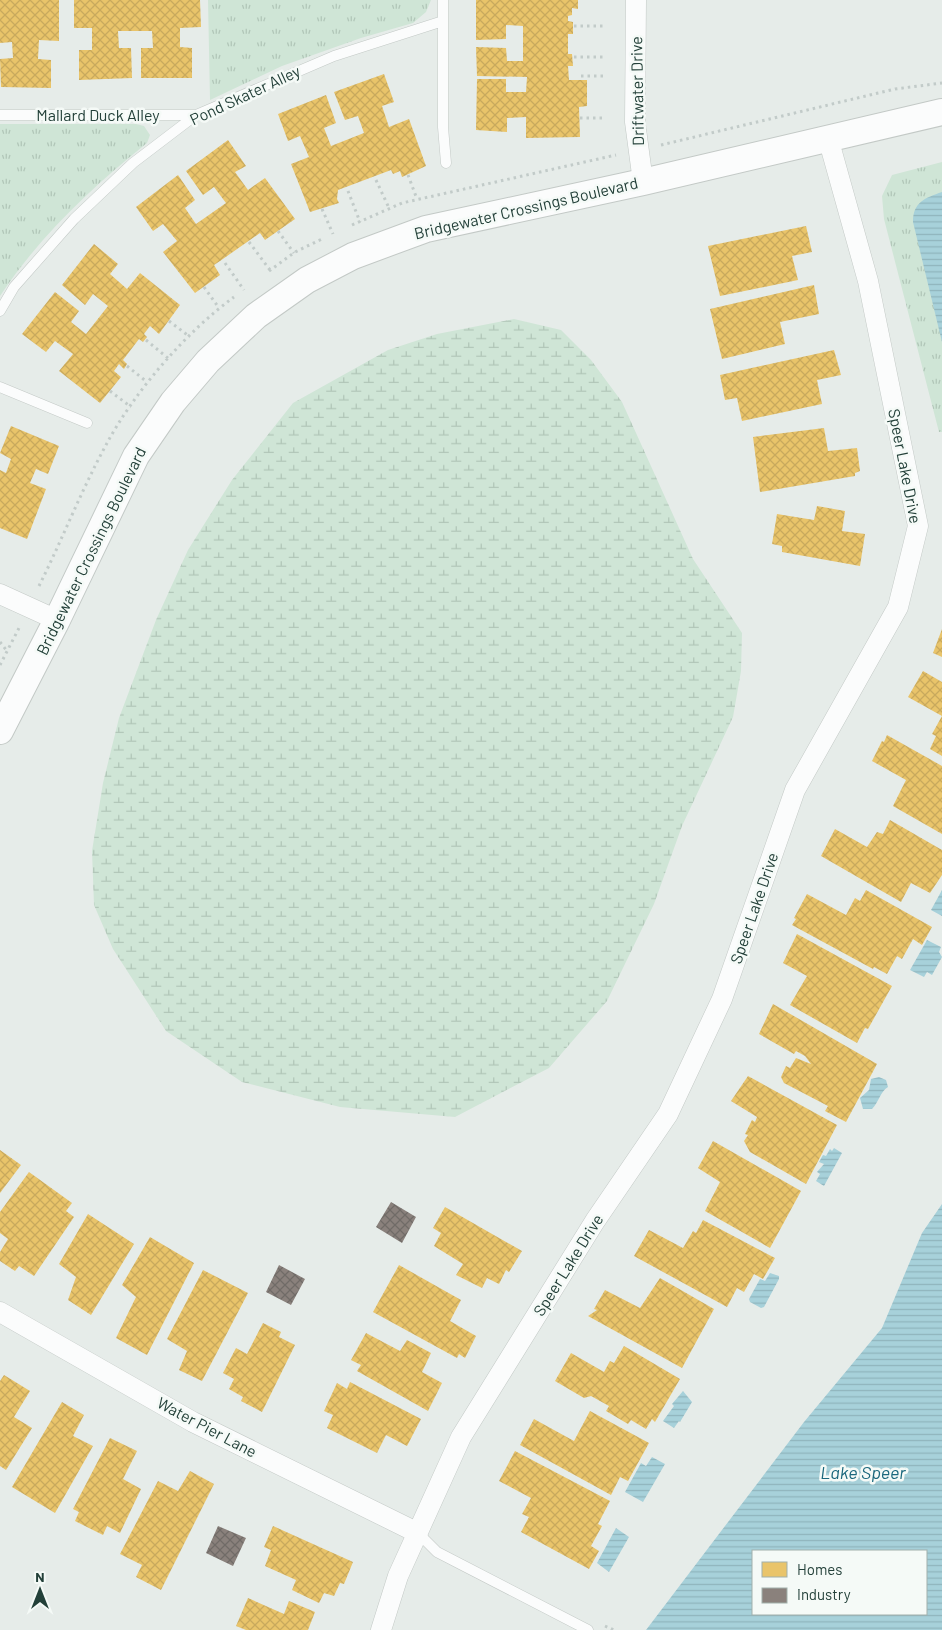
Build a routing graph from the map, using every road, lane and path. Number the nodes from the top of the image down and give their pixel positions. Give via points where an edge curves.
1 (442, 0) edge
2 (636, 0) edge
3 (442, 21) junction
4 (574, 26) dead end
5 (605, 26) dead end
6 (574, 57) dead end
7 (605, 57) dead end
8 (581, 76) dead end
9 (606, 76) dead end
10 (942, 83) edge
11 (942, 112) edge
12 (0, 115) edge
13 (196, 115) junction
14 (580, 118) dead end
15 (606, 118) dead end
16 (828, 138) junction
17 (637, 150) junction
18 (446, 163) dead end
19 (408, 175) dead end
20 (376, 180) dead end
21 (643, 182) junction
22 (348, 191) dead end
23 (417, 199) junction
24 (389, 208) junction
25 (322, 209) dead end
26 (360, 222) junction
27 (346, 228) dead end
28 (278, 231) dead end
29 (340, 231) dead end
30 (333, 234) junction
31 (248, 242) dead end
32 (294, 253) junction
33 (225, 263) dead end
34 (270, 270) junction
35 (264, 275) dead end
36 (250, 285) dead end
37 (204, 287) dead end
38 (244, 290) junction
39 (219, 308) junction
40 (0, 311) edge
41 (169, 321) dead end
42 (190, 337) junction
43 (146, 340) dead end
44 (169, 359) junction
45 (127, 366) dead end
46 (147, 382) junction
47 (0, 386) edge
48 (110, 392) dead end
49 (131, 407) junction
50 (87, 423) dead end
51 (0, 594) edge
52 (29, 608) junction
53 (57, 620) junction
54 (0, 642) edge
55 (7, 651) junction
56 (0, 665) edge
57 (0, 731) edge
58 (0, 1312) edge
59 (418, 1533) junction
60 (381, 1630) edge
61 (588, 1630) edge

1 - 3 lane
2 - 17 street, Driftwater Drive
3 - 13 lane, Pond Skater Alley via 340,53
3 - 18 lane via 442,127
4 - 5 path
6 - 7 path
8 - 9 path
10 - 17 path via 895,89
11 - 16 street, Bridgewater Crossings Boulevard
12 - 13 lane, Mallard Duck Alley
13 - 40 lane, Pond Skater Alley via 133,163 74,219 14,287
14 - 15 path
16 - 21 street, Bridgewater Crossings Boulevard
16 - 59 street, Speer Lake Drive via 868,282 918,526 898,607 795,790 722,999 668,1114 595,1221 461,1437
17 - 21 street, Driftwater Drive
17 - 23 path
19 - 23 path
20 - 24 path
21 - 53 street, Bridgewater Crossings Boulevard via 426,229 346,259 307,280 256,316 208,361 178,395 136,456
22 - 26 path
23 - 24 path
24 - 26 path
25 - 30 path
26 - 27 path
28 - 32 path
29 - 30 path
30 - 32 path
31 - 34 path
32 - 34 path
33 - 38 path
34 - 35 path
36 - 38 path
37 - 39 path
38 - 39 path
39 - 42 path
41 - 42 path
42 - 44 path
43 - 44 path
44 - 46 path
45 - 46 path
46 - 49 path
47 - 50 lane
48 - 49 path
49 - 52 path via 106,444
51 - 52 street
52 - 53 street
52 - 55 path
53 - 57 street, Bridgewater Crossings Boulevard
54 - 55 path
55 - 56 path
58 - 59 street, Water Pier Lane via 193,1422
59 - 60 street, Speer Lake Drive via 398,1576
59 - 61 lane via 437,1552

